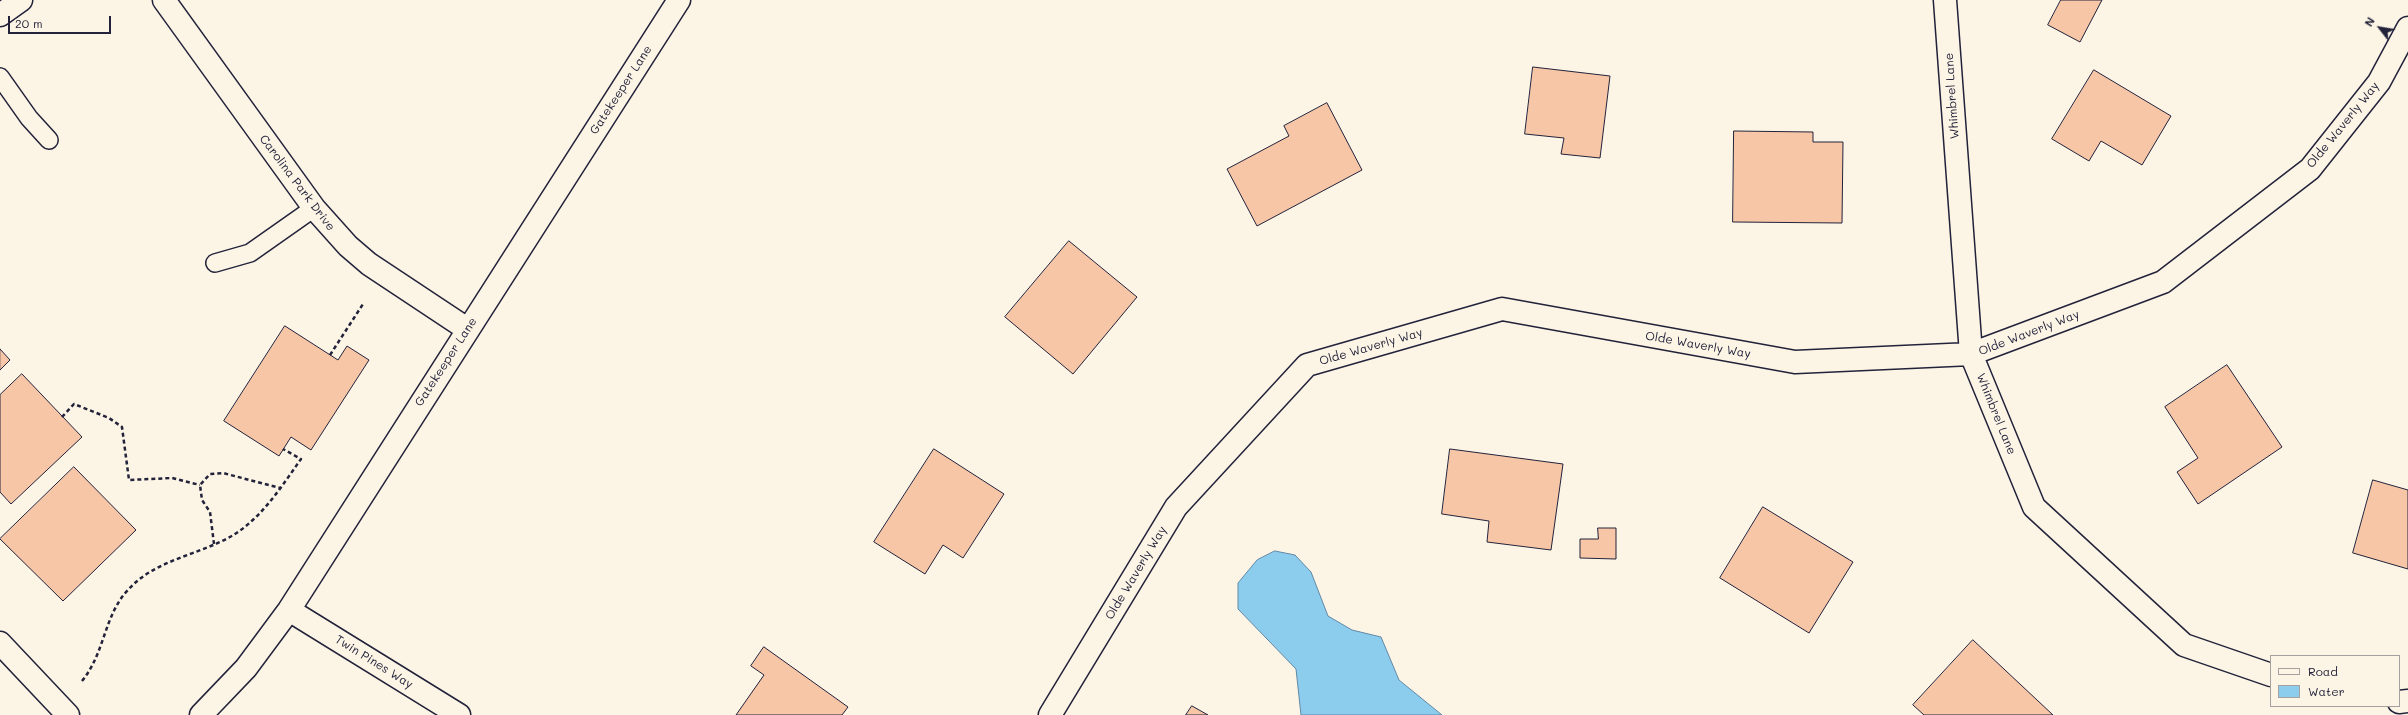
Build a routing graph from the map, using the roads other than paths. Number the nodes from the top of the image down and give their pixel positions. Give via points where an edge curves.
1 (21, 0) edge
2 (164, 0) edge
3 (679, 0) edge
4 (1945, 0) edge
5 (0, 15) edge
6 (2408, 28) edge
7 (0, 77) edge
8 (49, 140) dead end
9 (314, 208) junction
10 (215, 263) dead end
11 (467, 329) junction
12 (1971, 354) junction
13 (289, 610) junction
14 (0, 643) edge
15 (2270, 675) edge
16 (68, 715) edge
17 (201, 715) edge
18 (459, 715) edge
19 (1050, 715) edge

1 - 5 street
2 - 9 street, Carolina Park Drive
3 - 11 street, Gatekeeper Lane
4 - 12 street, Whimbrel Lane
6 - 12 street, Olde Waverly Way via 2379,82 2310,169 2163,282
7 - 8 lane via 29,118
9 - 10 lane via 250,253
9 - 11 street, Carolina Park Drive via 368,264
11 - 13 street, Gatekeeper Lane
12 - 15 street, Whimbrel Lane via 2034,507 2184,644
12 - 19 street, Olde Waverly Way via 1794,362 1502,309 1307,366 1176,507
13 - 17 street, Gatekeeper Lane via 246,668
13 - 18 street, Twin Pines Way
14 - 16 street

